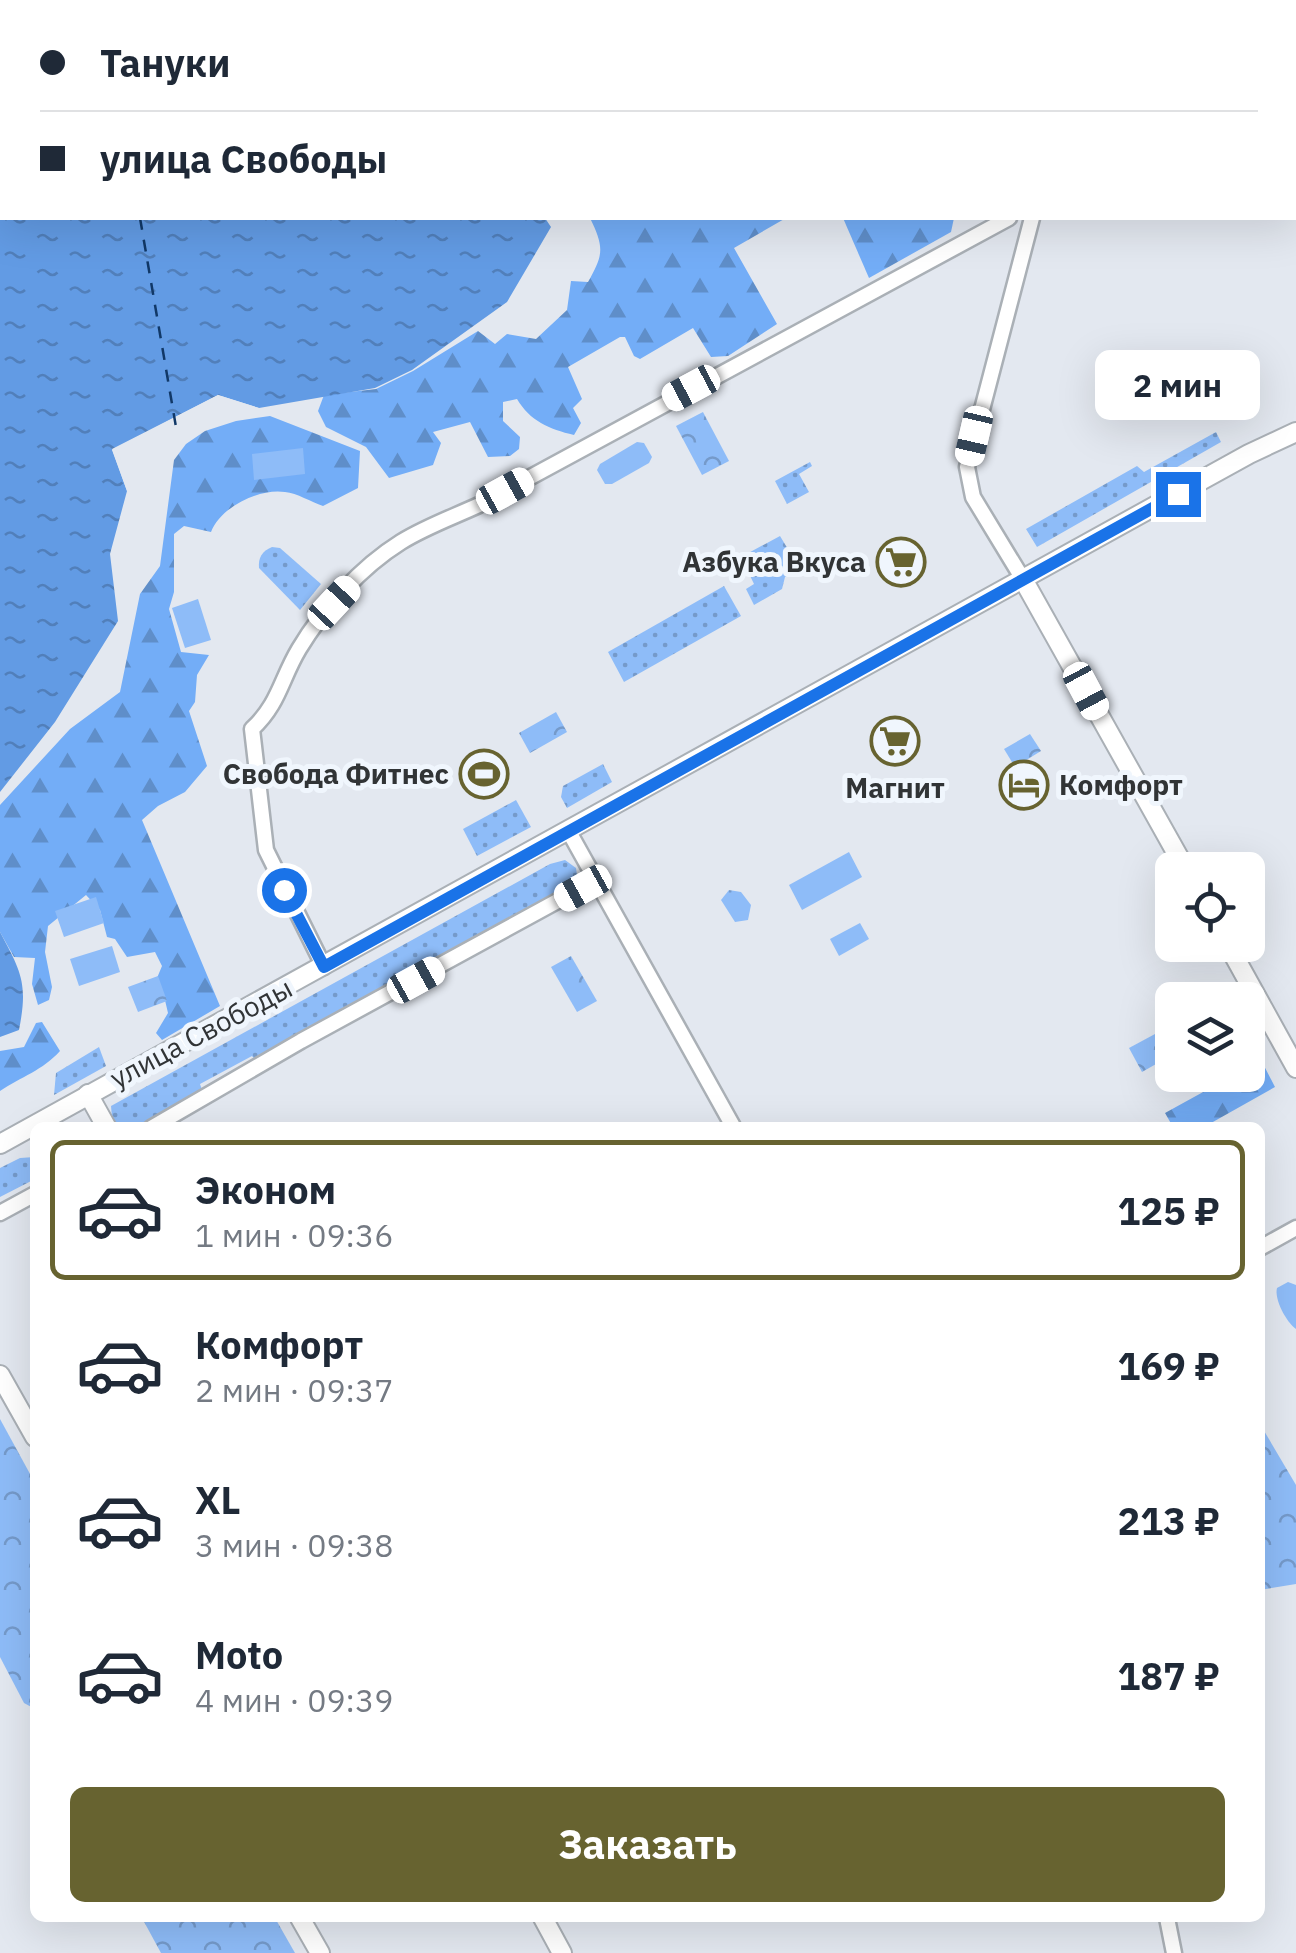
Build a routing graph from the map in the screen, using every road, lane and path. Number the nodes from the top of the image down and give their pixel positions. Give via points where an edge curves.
1 (1005, 220) edge
2 (1031, 220) edge
3 (1296, 432) edge
4 (1024, 580) junction
5 (568, 830) junction
6 (1176, 852) edge
7 (596, 880) junction
8 (1237, 962) edge
9 (324, 967) junction
10 (1296, 1068) edge
11 (88, 1094) junction
12 (39, 1122) edge
13 (104, 1122) edge
14 (161, 1122) edge
15 (731, 1122) edge
16 (30, 1127) edge
17 (0, 1144) edge
18 (30, 1197) edge
19 (0, 1213) edge
20 (1296, 1228) edge
21 (1265, 1245) edge
22 (0, 1375) edge
23 (30, 1428) edge
24 (302, 1922) edge
25 (545, 1922) edge
26 (1167, 1922) edge
27 (320, 1953) edge
28 (562, 1953) edge
29 (1174, 1953) edge

1 - 9 street via 405,540 334,603 300,646 274,706 252,729 266,850
2 - 4 street via 967,476 973,498
3 - 4 main road, улица Свободы
4 - 5 main road, улица Свободы
4 - 6 main road
5 - 7 street
5 - 9 main road, улица Свободы
7 - 14 street
7 - 15 street
8 - 10 main road
9 - 11 main road, улица Свободы
11 - 12 main road, улица Свободы
11 - 13 main road
16 - 17 main road, улица Свободы
18 - 19 street
20 - 21 street
22 - 23 main road
24 - 27 main road
25 - 28 main road
26 - 29 street

